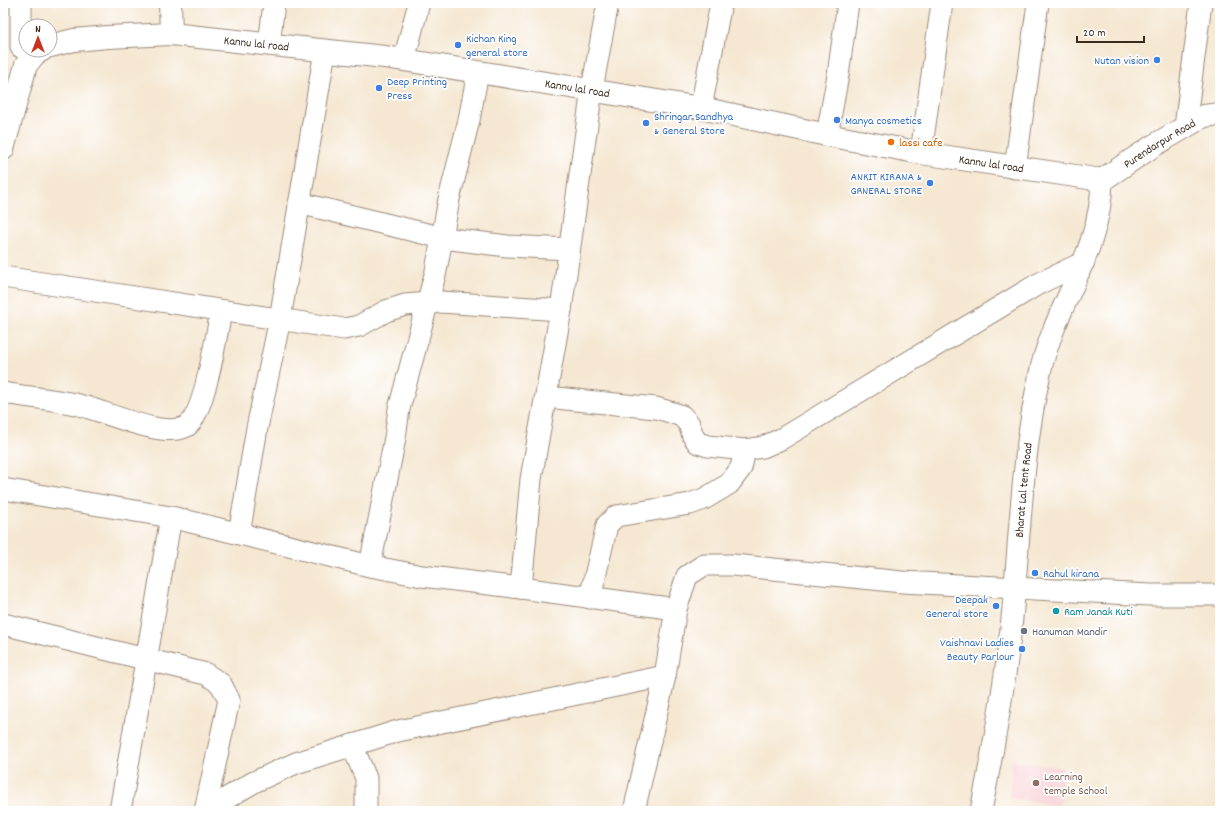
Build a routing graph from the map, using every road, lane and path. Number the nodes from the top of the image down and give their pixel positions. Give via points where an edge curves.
1 (21, 3) edge
2 (170, 3) edge
3 (274, 3) edge
4 (419, 3) edge
5 (608, 3) edge
6 (721, 3) edge
7 (848, 3) edge
8 (942, 3) edge
9 (1038, 3) edge
10 (1201, 3) edge
11 (24, 18) edge
12 (171, 34) junction
13 (58, 43) edge
14 (269, 45) junction
15 (325, 51) junction
16 (27, 58) edge
17 (404, 60) junction
18 (478, 72) junction
19 (592, 89) junction
20 (701, 108) junction
21 (1220, 114) edge
22 (1185, 128) junction
23 (827, 135) junction
24 (3, 149) edge
25 (921, 153) junction
26 (1015, 168) junction
27 (1102, 180) junction
28 (299, 203) junction
29 (443, 238) junction
30 (569, 249) junction
31 (1084, 262) junction
32 (3, 277) edge
33 (428, 303) junction
34 (221, 310) junction
35 (561, 310) junction
36 (280, 319) junction
37 (3, 393) edge
38 (546, 397) junction
39 (745, 450) junction
40 (3, 489) edge
41 (171, 517) junction
42 (239, 534) junction
43 (370, 566) junction
44 (521, 588) junction
45 (1013, 588) junction
46 (1220, 595) edge
47 (590, 598) junction
48 (676, 609) junction
49 (3, 624) edge
50 (145, 659) junction
51 (664, 676) junction
52 (352, 746) junction
53 (120, 811) edge
54 (205, 811) edge
55 (366, 811) edge
56 (634, 811) edge
57 (981, 811) edge

1 - 11 street
2 - 12 street
3 - 14 street
4 - 17 street
5 - 19 street
6 - 20 street
7 - 23 street
8 - 25 street
9 - 26 street
10 - 22 street
12 - 13 street, Kannu lal road
12 - 14 street, Kannu lal road
14 - 15 street, Kannu lal road
15 - 17 street, Kannu lal road
15 - 28 street
16 - 24 street
17 - 18 street, Kannu lal road
18 - 19 street, Kannu lal road
18 - 29 street via 449,199
19 - 20 street, Kannu lal road
19 - 30 street
20 - 23 street, Kannu lal road
21 - 22 street, Purendarpur Road via 1204,116
22 - 27 street, Purendarpur Road
23 - 25 street, Kannu lal road
25 - 26 street, Kannu lal road
26 - 27 street, Kannu lal road
27 - 31 street, Bharat Lal tent Road via 1099,216
28 - 29 street
28 - 36 street
29 - 30 street via 507,246
29 - 33 street
30 - 35 street
31 - 39 street via 1038,284 781,439 763,447
31 - 45 street, Bharat Lal tent Road via 1054,327 1040,372 1026,455
32 - 34 street
33 - 35 street
33 - 36 street via 405,305 386,311 359,326 344,329
33 - 43 street via 399,409
34 - 36 street
34 - 37 street via 204,390 196,414 187,426 173,430 159,428 75,404
35 - 38 street
36 - 42 street
38 - 39 street via 656,408 682,416 698,443
38 - 44 street via 530,486
39 - 47 street via 741,468 729,484 704,499 690,504 616,516 607,525
40 - 41 street
41 - 42 street
41 - 50 street
42 - 43 street
43 - 44 street via 422,576
44 - 47 street
45 - 46 street via 1150,595
45 - 48 street via 902,582 733,565 704,565 687,576
45 - 57 street, Bharat Lal tent Road via 1006,659
47 - 48 street
48 - 51 street
49 - 50 street
50 - 53 street
50 - 54 street via 206,674 221,684 229,700
51 - 52 street via 398,731
51 - 56 street
52 - 54 street via 277,771
52 - 55 street via 366,778

